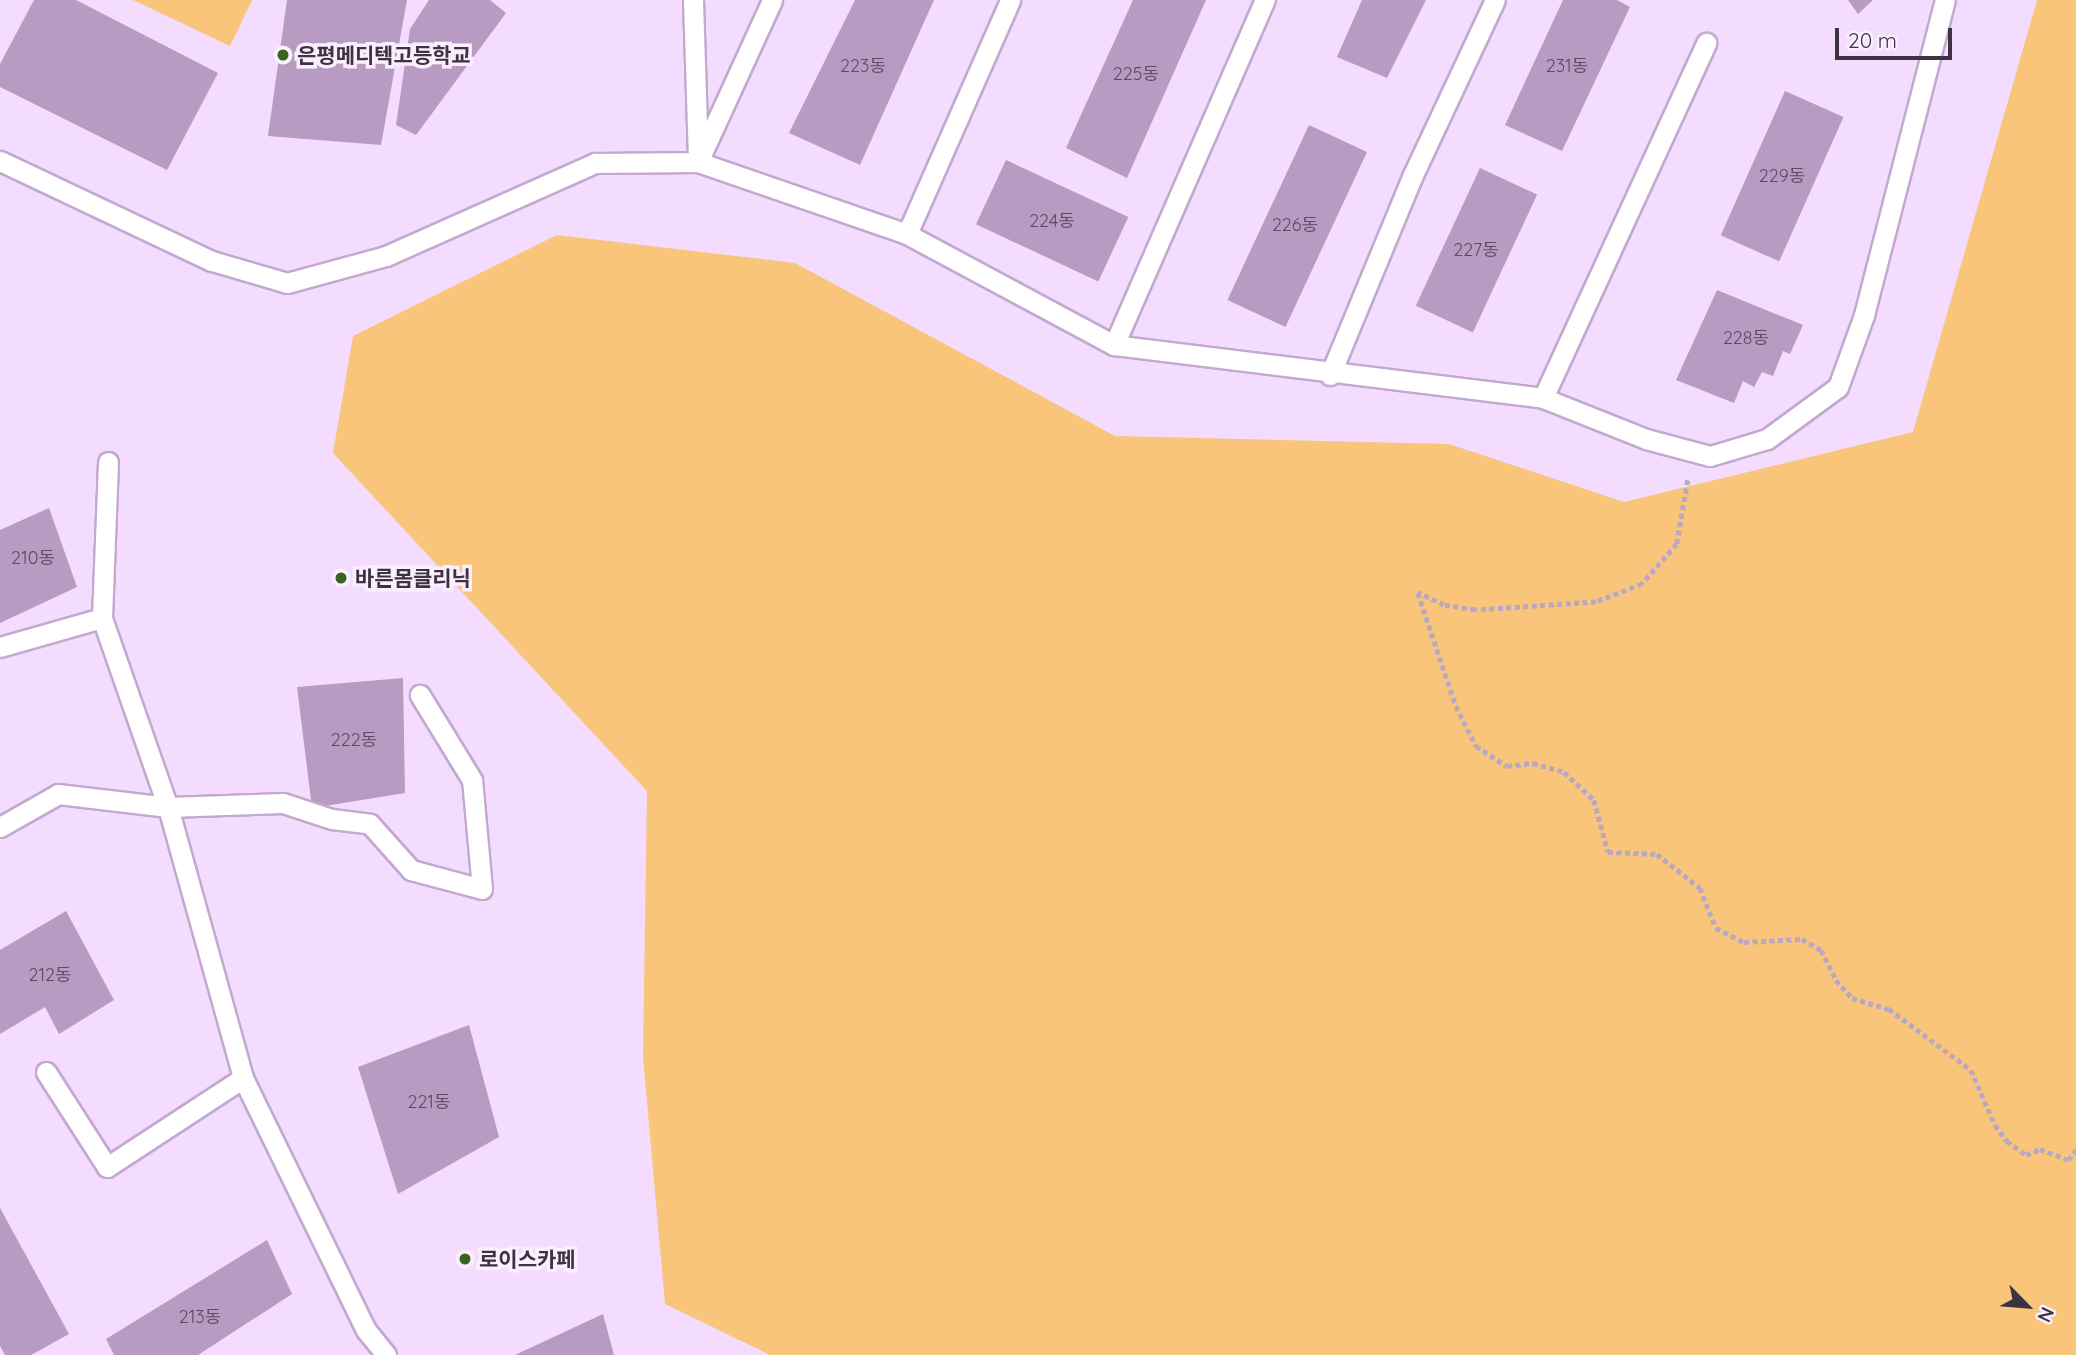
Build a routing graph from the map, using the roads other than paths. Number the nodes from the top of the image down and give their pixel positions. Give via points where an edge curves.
1 (693, 0) edge
2 (772, 0) edge
3 (1010, 0) edge
4 (1265, 0) edge
5 (1496, 0) edge
6 (1945, 0) edge
7 (1706, 43) dead end
8 (0, 161) edge
9 (698, 162) junction
10 (907, 234) junction
11 (1114, 345) junction
12 (1330, 375) junction
13 (1543, 398) junction
14 (108, 462) dead end
15 (102, 618) junction
16 (0, 646) edge
17 (420, 695) dead end
18 (168, 807) junction
19 (0, 827) edge
20 (46, 1072) dead end
21 (243, 1078) junction
22 (386, 1355) edge

1 - 9 lane
2 - 9 lane
3 - 10 lane
4 - 11 lane
5 - 12 lane via 1412,177
6 - 13 lane via 1864,315 1838,387 1767,439 1710,456 1646,439
7 - 13 lane
8 - 9 lane via 212,261 287,283 386,256 594,163
9 - 10 lane
10 - 11 lane
11 - 12 lane
12 - 13 lane
14 - 15 lane
15 - 16 lane
15 - 18 lane
17 - 18 lane via 471,780 482,889 411,870 370,824 332,819 283,803
18 - 19 lane via 58,794
18 - 21 lane
20 - 21 lane via 107,1167
21 - 22 lane via 366,1330

